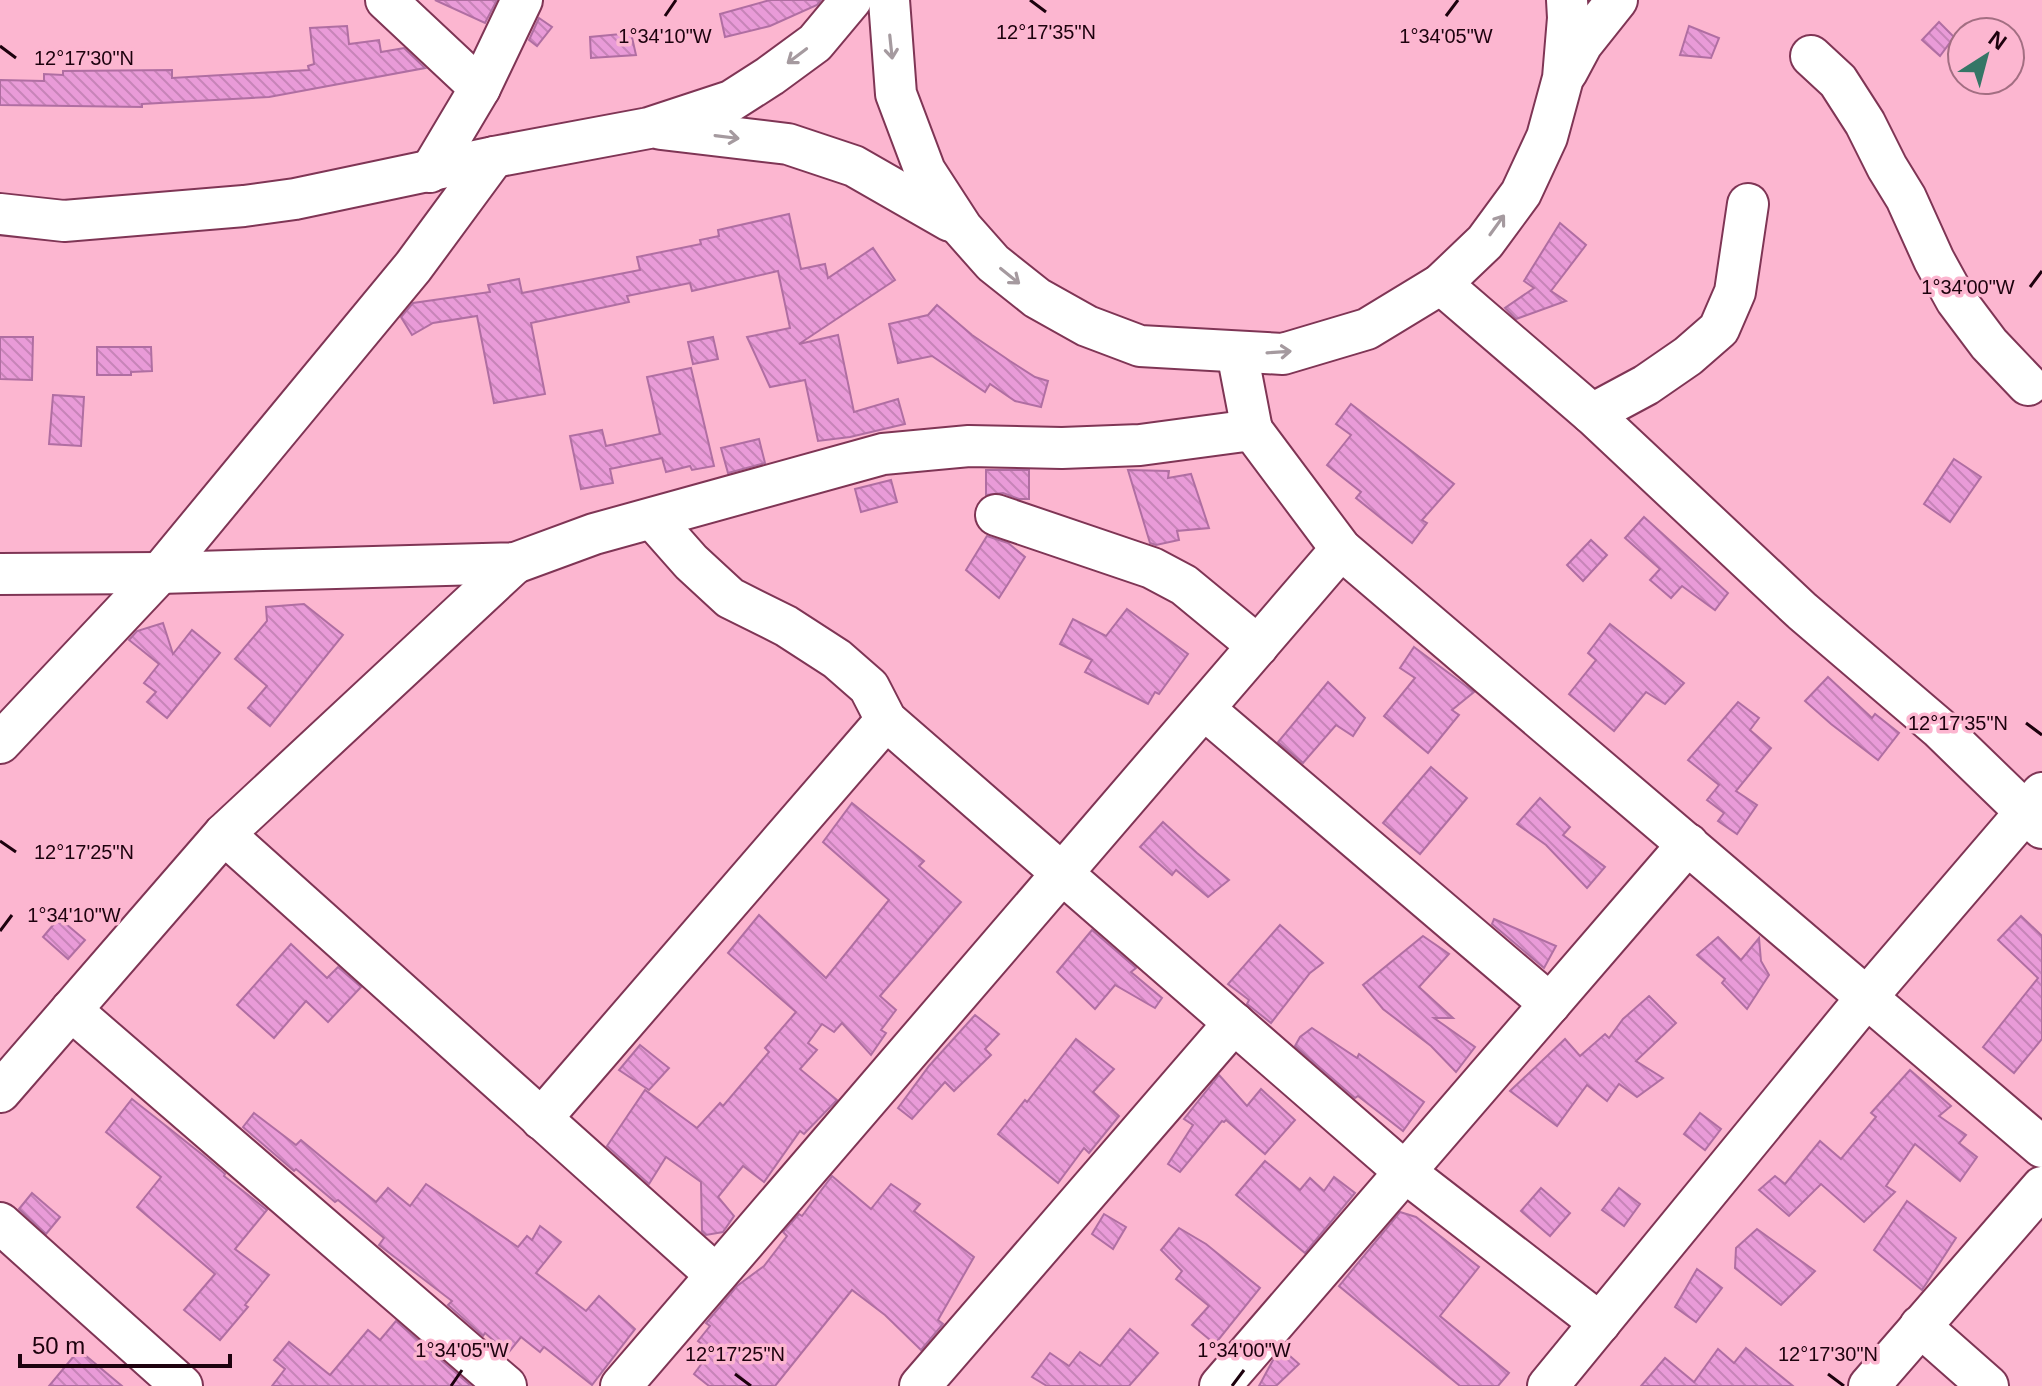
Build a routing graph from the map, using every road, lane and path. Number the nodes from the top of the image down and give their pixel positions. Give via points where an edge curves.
1 (386, 0) edge
2 (522, 0) edge
3 (851, 0) edge
4 (889, 0) edge
5 (1567, 0) edge
6 (1617, 0) edge
7 (1811, 56) dead end
8 (1563, 78) junction
9 (480, 88) junction
10 (649, 128) junction
11 (494, 157) junction
12 (430, 172) junction
13 (1748, 204) dead end
14 (0, 214) edge
15 (962, 228) junction
16 (1441, 284) junction
17 (1237, 352) junction
18 (2037, 386) edge
19 (1592, 414) junction
20 (1252, 430) junction
21 (996, 515) dead end
22 (653, 519) junction
23 (1341, 549) junction
24 (515, 563) junction
25 (160, 573) junction
26 (0, 574) edge
27 (1258, 646) junction
28 (1204, 709) junction
29 (886, 720) junction
30 (0, 743) edge
31 (2036, 811) edge
32 (224, 834) junction
33 (1688, 844) junction
34 (1063, 874) junction
35 (1867, 997) junction
36 (1550, 1004) junction
37 (71, 1010) junction
38 (1234, 1023) junction
39 (0, 1092) edge
40 (541, 1119) junction
41 (2042, 1147) edge
42 (1405, 1172) junction
43 (2042, 1187) edge
44 (0, 1223) edge
45 (716, 1275) junction
46 (1600, 1323) junction
47 (1920, 1326) junction
48 (182, 1386) edge
49 (506, 1386) edge
50 (621, 1386) edge
51 (920, 1386) edge
52 (1220, 1386) edge
53 (1548, 1386) edge
54 (1869, 1386) edge
55 (1988, 1386) edge

1 - 9 street
2 - 9 street
3 -> 10 street via 815,43 731,101
4 -> 15 street via 896,94 925,171
5 - 8 street
6 - 8 street
7 - 18 street via 1838,81 1865,123 1956,300 1989,344
16 -> 8 street via 1485,242 1521,193 1547,137
9 - 12 street
10 - 11 street
10 -> 15 street via 788,144 854,166
11 - 12 street
11 - 25 street via 413,267
12 - 14 street via 295,199 178,213 64,221
13 - 19 street via 1735,292 1719,329 1646,385
15 -> 17 street via 993,263 1037,298 1087,326 1140,346
17 -> 16 street via 1283,354 1367,329
16 - 19 street
17 - 20 street
19 - 31 street via 1802,611
20 - 22 street via 1140,445 969,446 883,454
20 - 23 street
21 - 27 street via 1152,568 1184,585
22 - 24 street
22 - 29 street via 730,598 837,659 869,687
23 - 27 street
23 - 33 street
24 - 25 street
24 - 32 street
25 - 26 street
25 - 30 street
27 - 28 street
28 - 34 street
28 - 36 street
29 - 34 street
29 - 40 street
31 - 35 street
32 - 37 street
32 - 40 street
33 - 35 street
33 - 36 street
34 - 38 street
34 - 45 street
35 - 41 street
35 - 46 street
36 - 42 street
37 - 39 street
37 - 49 street
38 - 42 street
38 - 51 street
40 - 45 street
42 - 46 street
42 - 52 street
43 - 47 street
44 - 48 street
45 - 50 street
46 - 53 street
47 - 54 street
47 - 55 street

